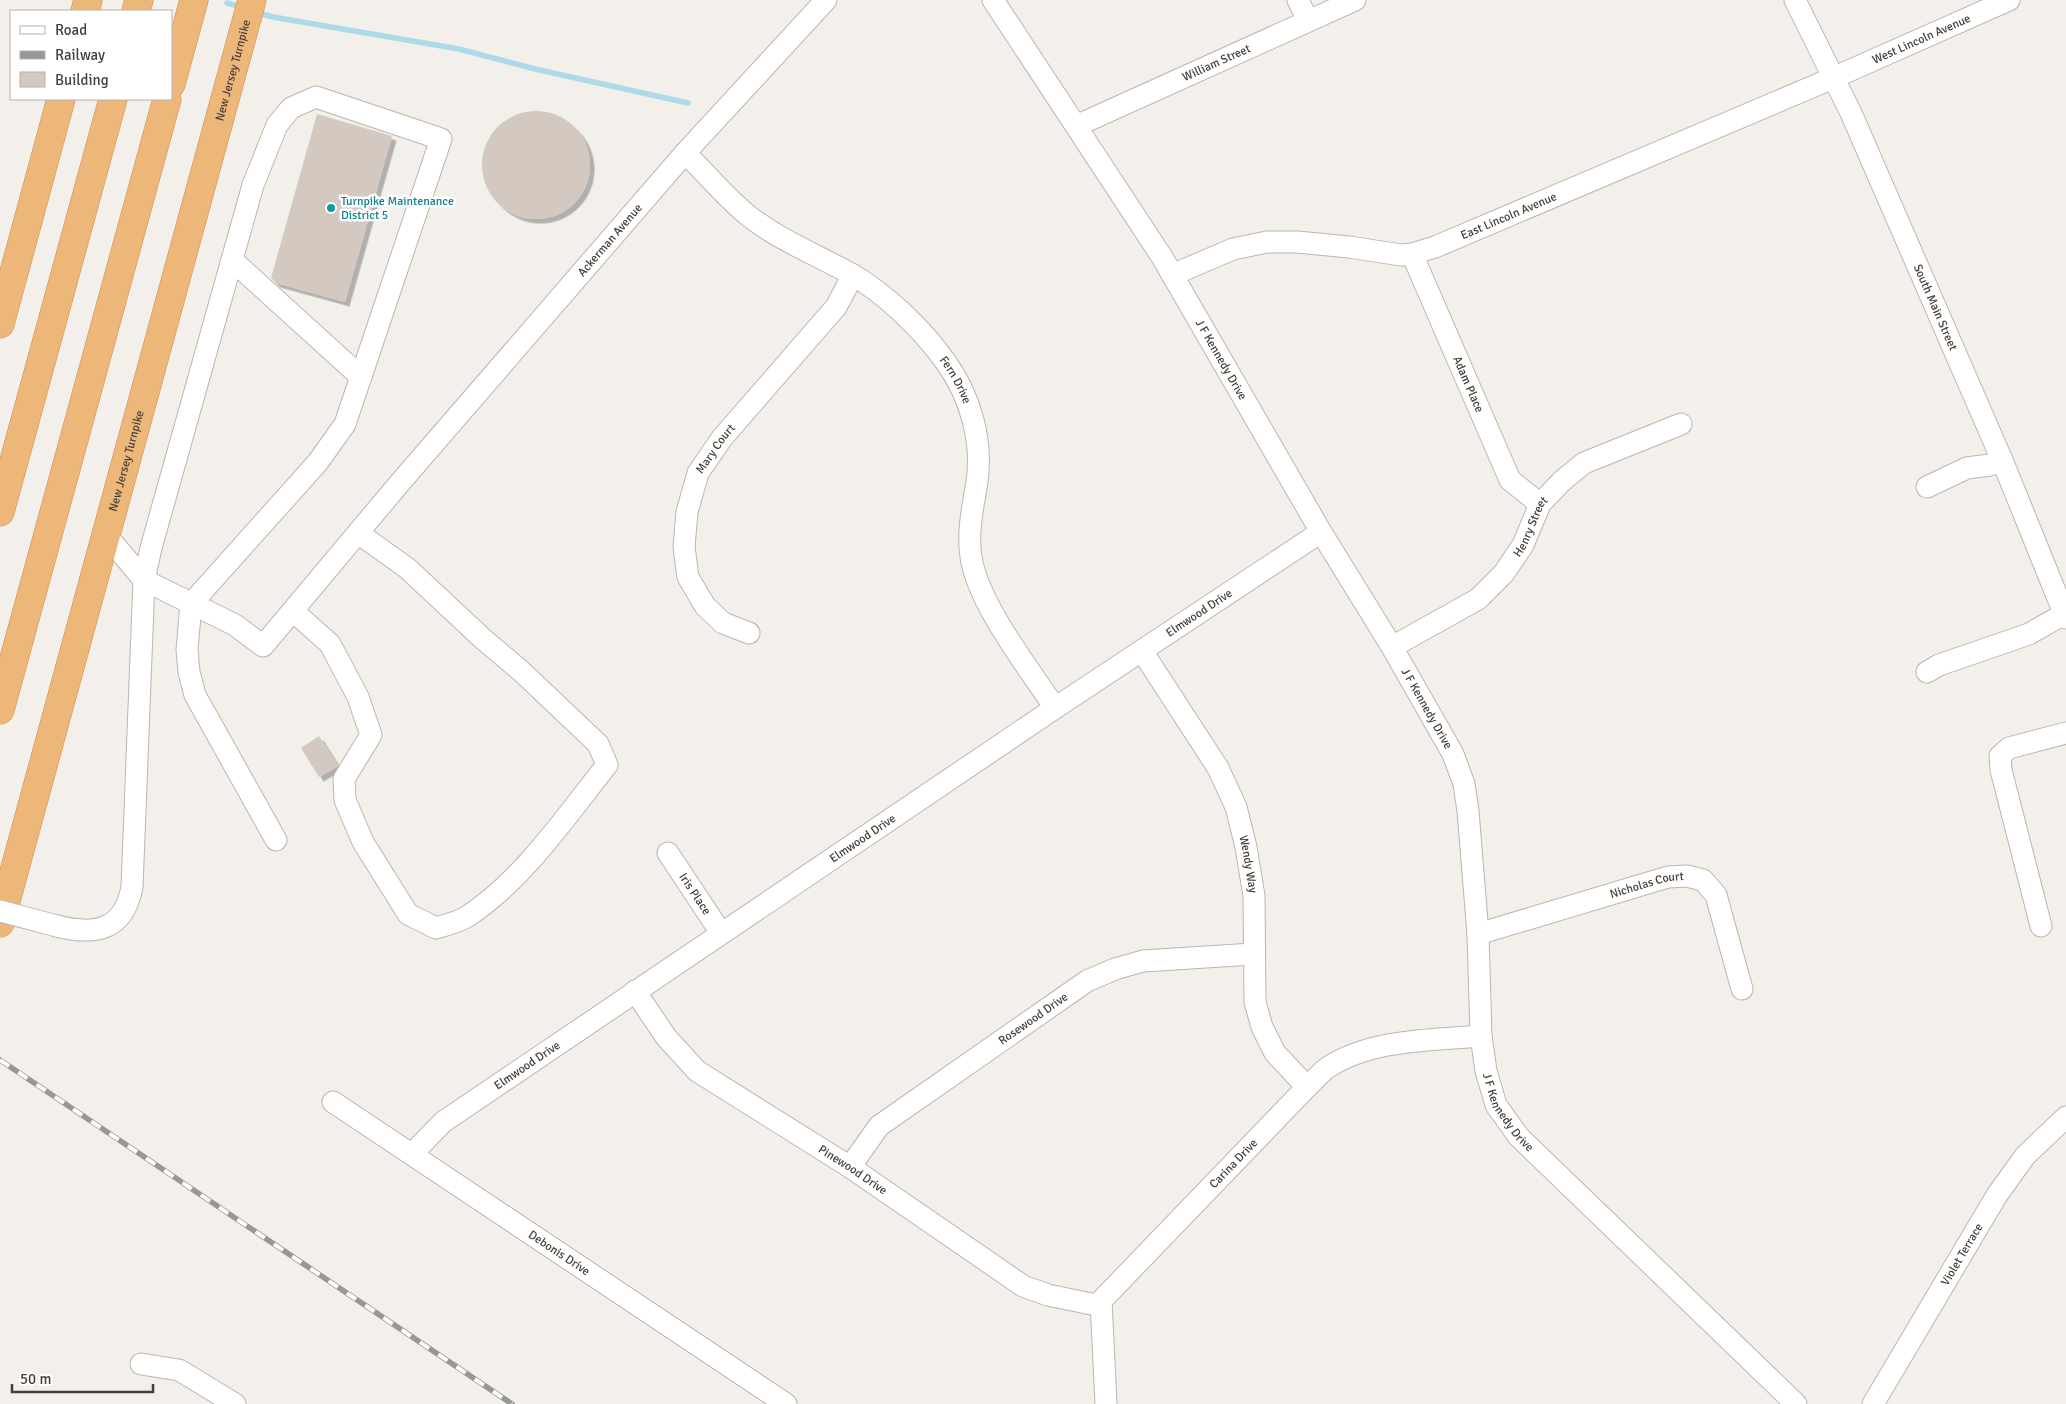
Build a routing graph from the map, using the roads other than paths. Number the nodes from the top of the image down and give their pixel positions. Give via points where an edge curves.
1 (194, 0) edge
2 (252, 0) edge
3 (826, 0) edge
4 (993, 0) edge
5 (1298, 0) edge
6 (1355, 0) edge
7 (1795, 0) edge
8 (2009, 0) edge
9 (1308, 21) junction
10 (1833, 78) junction
11 (172, 80) edge
12 (61, 100) edge
13 (112, 100) edge
14 (167, 100) edge
15 (1076, 126) junction
16 (685, 153) junction
17 (1412, 254) junction
18 (232, 260) junction
19 (853, 275) junction
20 (1172, 275) junction
21 (0, 324) edge
22 (361, 377) junction
23 (1681, 424) dead end
24 (2002, 460) junction
25 (1927, 487) dead end
26 (1540, 504) junction
27 (0, 512) edge
28 (1321, 532) junction
29 (358, 533) junction
30 (107, 536) junction
31 (144, 580) junction
32 (191, 604) junction
33 (293, 610) junction
34 (2065, 616) edge
35 (749, 633) dead end
36 (1392, 647) junction
37 (1142, 651) junction
38 (1926, 672) dead end
39 (1055, 708) junction
40 (0, 710) edge
41 (2066, 733) edge
42 (276, 840) dead end
43 (668, 853) dead end
44 (0, 911) edge
45 (0, 923) edge
46 (2041, 926) dead end
47 (721, 933) junction
48 (1478, 934) junction
49 (1253, 954) junction
50 (1742, 989) dead end
51 (635, 991) junction
52 (1481, 1036) junction
53 (1308, 1087) junction
54 (334, 1102) dead end
55 (2066, 1117) edge
56 (412, 1154) junction
57 (850, 1167) junction
58 (1101, 1306) junction
59 (141, 1364) dead end
60 (235, 1404) edge
61 (786, 1404) edge
62 (1106, 1404) edge
63 (1796, 1404) edge
64 (1873, 1404) edge

1 - 11 highway
2 - 30 highway, New Jersey Turnpike
3 - 16 street, Ackerman Avenue
4 - 15 street, J F Kennedy Drive
5 - 9 street
6 - 9 street, William Street
7 - 10 street, South Main Street
8 - 10 street, West Lincoln Avenue
9 - 15 street, William Street
10 - 17 street, East Lincoln Avenue
10 - 24 street, South Main Street
12 - 21 highway
13 - 27 highway
14 - 40 highway
15 - 20 street, J F Kennedy Drive
16 - 19 street, Fern Drive via 748,216 806,252
16 - 29 street, Ackerman Avenue
17 - 20 street, East Lincoln Avenue via 1298,242 1267,242 1233,249
17 - 26 street, Adam Place via 1510,480
18 - 22 street
18 - 22 street via 254,185 277,125 291,108 316,97 441,139
18 - 31 street
19 - 35 street, Mary Court via 836,307 722,438 698,473 687,512 684,547 688,577 705,606 723,623
19 - 39 street, Fern Drive via 886,299 919,331 946,362 964,396 979,446 970,525 971,557 978,585
20 - 28 street, J F Kennedy Drive
22 - 32 street via 345,424 318,462
23 - 26 street, Henry Street via 1584,463
24 - 25 street via 1967,468
24 - 34 street, South Main Street
26 - 36 street, Henry Street via 1523,544 1504,573 1478,599
28 - 36 street, J F Kennedy Drive
28 - 37 street, Elmwood Drive
29 - 33 street, Ackerman Avenue
29 - 33 street via 407,568 521,671 598,744 607,765 542,847 500,891 467,917 436,928 408,914 363,842 345,800 344,779 371,735 358,697 330,644
30 - 31 street
30 - 45 highway, New Jersey Turnpike
31 - 32 street
31 - 44 street, bridge via 129,901 122,915 109,926 92,931 77,931
32 - 33 street, Ackerman Avenue via 235,626 263,646
32 - 42 street via 187,650 195,695
34 - 38 street via 2029,634
36 - 48 street, J F Kennedy Drive via 1453,754 1464,784
37 - 39 street, Elmwood Drive
37 - 49 street, Wendy Way via 1218,768 1236,807 1254,896
39 - 47 street, Elmwood Drive
41 - 46 street via 2009,748 2000,756
43 - 47 street, Iris Place
47 - 51 street, Elmwood Drive
48 - 50 street, Nicholas Court via 1668,877 1687,876 1703,880 1716,895
48 - 52 street, J F Kennedy Drive
49 - 53 street, Wendy Way via 1255,1002 1262,1027 1275,1053
49 - 57 street, Rosewood Drive via 1143,960 1087,981 879,1126
51 - 56 street, Elmwood Drive via 442,1122
51 - 57 street, Pinewood Drive via 666,1037 697,1071
52 - 53 street, Carina Drive via 1409,1041 1374,1049 1327,1068
52 - 63 street, J F Kennedy Drive via 1486,1071 1496,1105 1519,1137
53 - 58 street, Carina Drive via 1101,1301
54 - 56 street, Debonis Drive
55 - 64 street, Violet Terrace via 2025,1156 1997,1195
56 - 61 street, Debonis Drive
57 - 58 street, Pinewood Drive via 1023,1286 1048,1295
58 - 62 street
59 - 60 street via 179,1370

